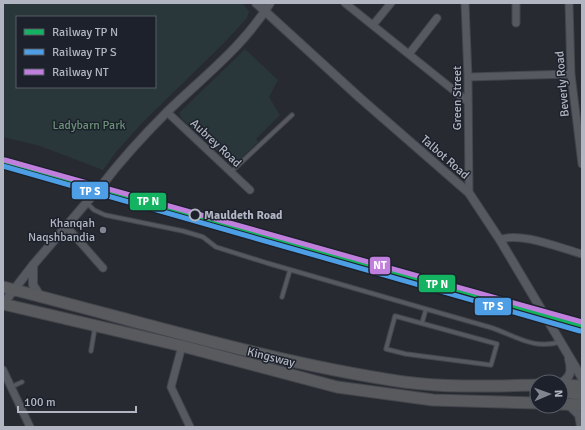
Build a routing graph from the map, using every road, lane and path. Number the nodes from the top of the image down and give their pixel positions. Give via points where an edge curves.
1 (256, 3) edge
2 (270, 3) edge
3 (345, 3) edge
4 (391, 3) edge
5 (465, 3) edge
6 (516, 3) edge
7 (569, 3) edge
8 (265, 12) junction
9 (438, 18) dead end
10 (516, 23) dead end
11 (373, 25) junction
12 (409, 54) junction
13 (571, 74) junction
14 (468, 77) junction
15 (467, 101) junction
16 (167, 112) junction
17 (292, 115) dead end
18 (582, 164) edge
19 (231, 172) junction
20 (102, 185) tunnel mouth
21 (250, 190) dead end
22 (469, 193) junction
23 (94, 195) tunnel mouth
24 (87, 202) junction
25 (66, 226) junction
26 (500, 240) junction
27 (582, 254) edge
28 (33, 265) junction
29 (103, 268) dead end
30 (290, 270) junction
31 (8, 288) edge
32 (40, 296) junction
33 (282, 297) dead end
34 (3, 304) edge
35 (426, 309) junction
36 (422, 323) junction
37 (95, 326) junction
38 (562, 342) junction
39 (182, 346) junction
40 (91, 351) dead end
41 (568, 355) junction
42 (3, 370) edge
43 (569, 376) edge
44 (582, 378) edge
45 (22, 382) dead end
46 (569, 385) edge
47 (518, 386) junction
48 (529, 386) edge
49 (582, 386) edge
50 (11, 387) junction
51 (529, 388) edge
52 (569, 393) edge
53 (582, 394) edge
54 (529, 403) edge
55 (569, 404) edge
56 (582, 405) edge
57 (569, 408) edge
58 (581, 425) edge
59 (30, 427) edge
60 (190, 427) edge

1 - 8 street, Talbot Road
2 - 8 street
3 - 11 street
4 - 11 street
5 - 14 street, Green Street
6 - 10 street
7 - 13 street, Beverly Road
8 - 16 street via 240,43
8 - 22 street, Talbot Road
9 - 12 street
11 - 12 street
12 - 15 street
13 - 14 street
13 - 18 street, Beverly Road
14 - 15 street, Green Street
15 - 22 street, Green Street
16 - 19 street, Aubrey Road
16 - 20 street
17 - 19 lane
19 - 21 street, Aubrey Road
22 - 26 street, Talbot Road
23 - 24 street
24 - 25 street
24 - 30 lane via 94,210 105,215 184,231 203,238 216,247
25 - 28 street
25 - 29 street
26 - 27 street via 520,236
26 - 38 street, Talbot Road
28 - 31 street
28 - 32 street via 33,285
30 - 33 lane
30 - 35 lane
31 - 32 highway, Kingsway
31 - 34 street
32 - 47 highway, Kingsway via 315,366 405,382 457,386
34 - 37 highway, Kingsway
35 - 36 lane
35 - 38 lane via 491,328 527,343 549,346
36 - 36 lane via 497,344 491,365 386,349 395,316
37 - 39 highway, Kingsway
37 - 40 lane
38 - 41 street, Talbot Road
39 - 54 highway, Kingsway via 337,387 433,400
39 - 60 street via 171,387
41 - 43 street, Talbot Road via 571,372
41 - 44 street, Talbot Road
42 - 50 street
45 - 50 lane
46 - 49 highway
47 - 48 highway, Kingsway
47 - 51 highway, Kingsway
50 - 59 street
52 - 53 highway
55 - 56 highway
57 - 58 street via 578,415

